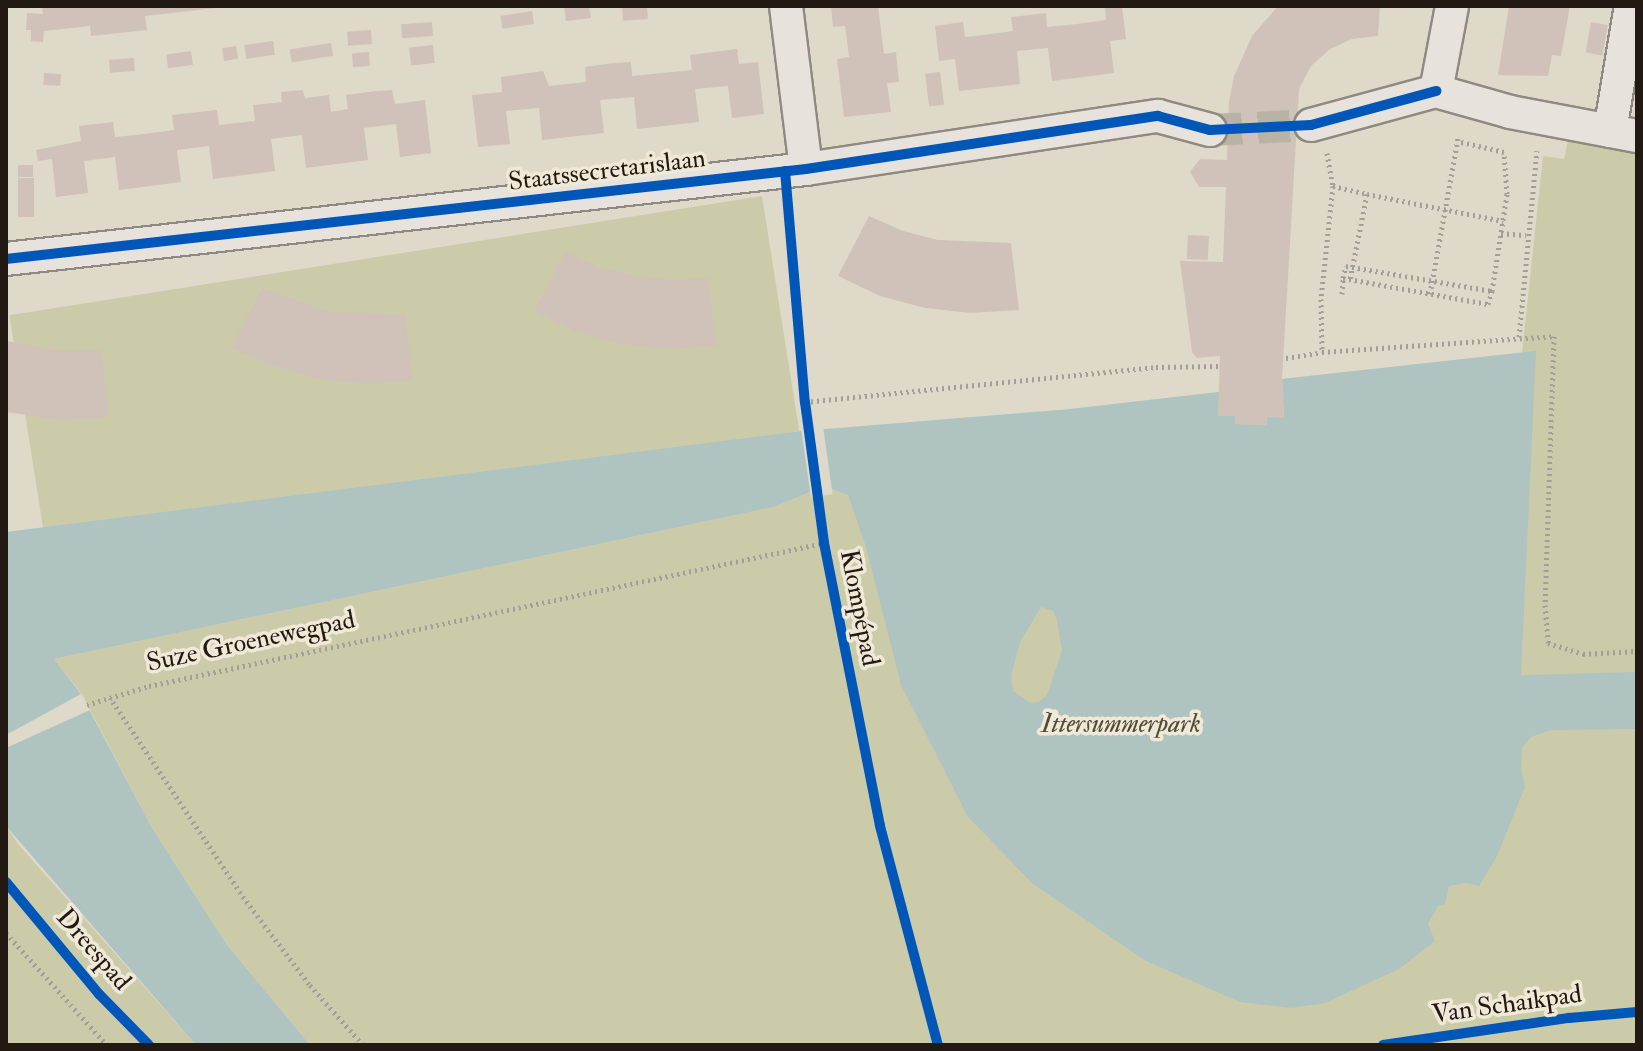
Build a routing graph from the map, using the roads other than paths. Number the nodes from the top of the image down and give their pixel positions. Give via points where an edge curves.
1 (786, 6) edge
2 (1452, 6) edge
3 (1631, 6) edge
4 (1436, 91) junction
5 (1311, 125) tunnel mouth
6 (1210, 130) tunnel mouth
7 (1623, 134) edge
8 (806, 169) junction
9 (6, 259) edge

1 - 8 street
2 - 4 street
3 - 7 street
4 - 5 street
4 - 7 street
6 - 8 street, Staatssecretarislaan via 1158,116
8 - 9 street, Staatssecretarislaan

